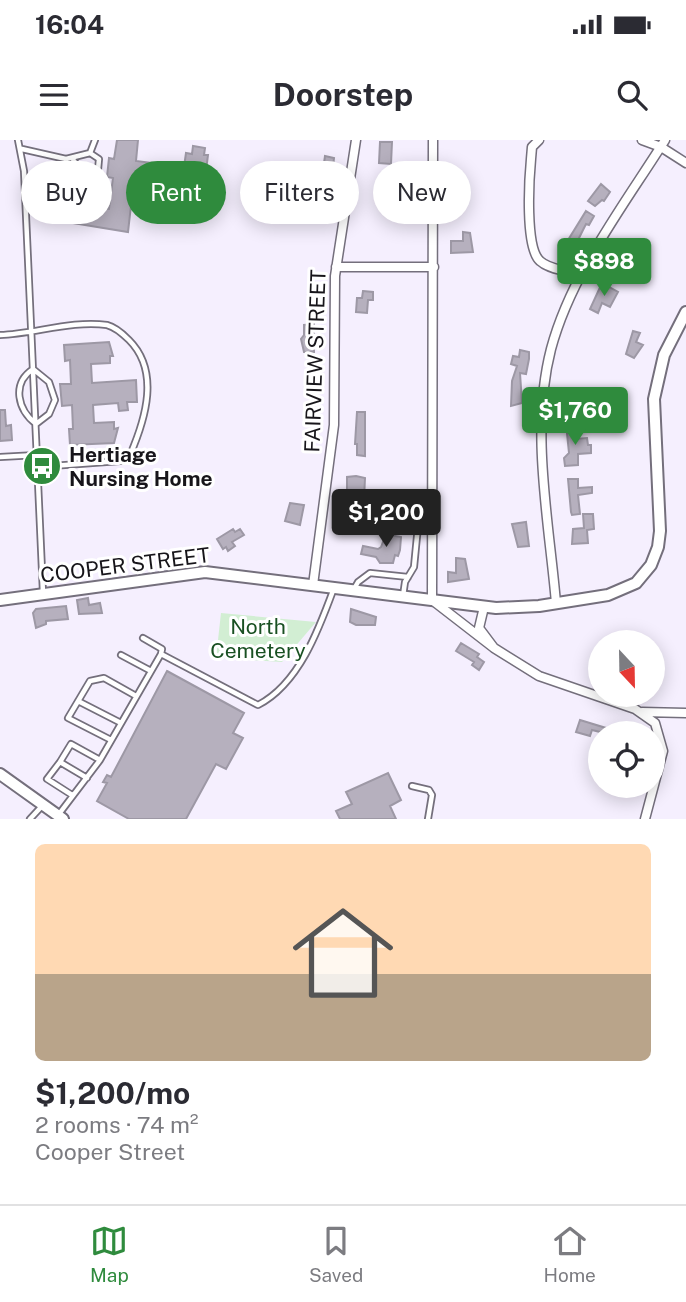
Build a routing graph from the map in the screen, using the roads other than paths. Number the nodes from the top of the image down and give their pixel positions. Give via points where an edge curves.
1 (18, 140) edge
2 (96, 140) edge
3 (356, 140) edge
4 (433, 140) edge
5 (539, 140) edge
6 (642, 140) edge
7 (663, 143) edge
8 (21, 149) junction
9 (90, 153) junction
10 (72, 158) junction
11 (75, 161) edge
12 (99, 161) edge
13 (686, 163) edge
14 (335, 267) junction
15 (434, 267) junction
16 (581, 278) junction
17 (686, 312) edge
18 (31, 334) junction
19 (0, 335) edge
20 (33, 369) junction
21 (36, 424) junction
22 (37, 455) junction
23 (0, 457) edge
24 (37, 467) junction
25 (390, 523) dead end
26 (418, 526) junction
27 (433, 528) junction
28 (408, 577) junction
29 (313, 585) junction
30 (334, 587) junction
31 (354, 590) junction
32 (43, 594) junction
33 (403, 596) junction
34 (0, 600) edge
35 (432, 600) junction
36 (556, 603) junction
37 (484, 607) junction
38 (142, 638) dead end
39 (494, 648) junction
40 (162, 654) junction
41 (121, 655) dead end
42 (151, 671) junction
43 (136, 695) junction
44 (78, 701) junction
45 (642, 712) junction
46 (686, 713) edge
47 (121, 723) junction
48 (111, 740) junction
49 (100, 760) junction
50 (60, 762) junction
51 (0, 774) edge
52 (87, 778) junction
53 (412, 786) dead end
54 (72, 795) junction
55 (43, 806) junction
56 (60, 818) edge
57 (30, 819) edge
58 (428, 819) edge
59 (645, 819) edge

1 - 8 lane
2 - 9 lane
3 - 14 street, FAIRVIEW STREET
4 - 15 street
5 - 16 street via 531,159 532,249 544,264 568,269
6 - 7 street
7 - 13 street
7 - 16 street
8 - 10 lane
8 - 18 lane
9 - 10 lane
9 - 12 lane
10 - 11 lane
14 - 15 street
14 - 29 street, FAIRVIEW STREET via 333,435
15 - 27 street
16 - 36 street via 555,337 543,398
17 - 36 street, COOPER STREET via 664,355 654,399 660,531 654,558 639,580 622,590
18 - 19 lane
18 - 20 lane
18 - 24 lane via 69,326 111,326 133,344 148,370 142,420 130,455 120,461
20 - 21 lane
20 - 21 lane via 26,373 18,395 21,408
20 - 21 lane via 49,382 55,400 49,414
21 - 22 lane
22 - 23 lane
22 - 24 lane
24 - 32 lane
25 - 26 lane
26 - 27 lane
26 - 28 lane via 414,567
27 - 35 street
28 - 31 lane via 370,573
28 - 33 lane
29 - 30 street, COOPER STREET
29 - 32 street, COOPER STREET via 205,572
30 - 31 street, COOPER STREET
30 - 40 lane via 319,629 287,681 258,705
31 - 33 street, COOPER STREET
32 - 34 street, COOPER STREET
33 - 35 street, COOPER STREET
35 - 37 street, COOPER STREET
35 - 39 street
36 - 37 street, COOPER STREET
37 - 39 street via 479,628
38 - 40 lane via 162,649
39 - 45 street via 539,676
40 - 42 lane
41 - 42 lane
42 - 43 lane
43 - 44 lane via 104,678 90,681
43 - 47 lane
44 - 47 lane
44 - 48 lane via 68,718
45 - 46 street
45 - 59 street via 656,723 663,747
47 - 48 lane
48 - 49 lane
49 - 50 lane via 71,744
49 - 52 lane
50 - 52 lane
50 - 54 lane via 47,779
51 - 55 street
52 - 54 lane
53 - 58 lane via 432,795
54 - 56 lane
55 - 56 street
55 - 57 lane

